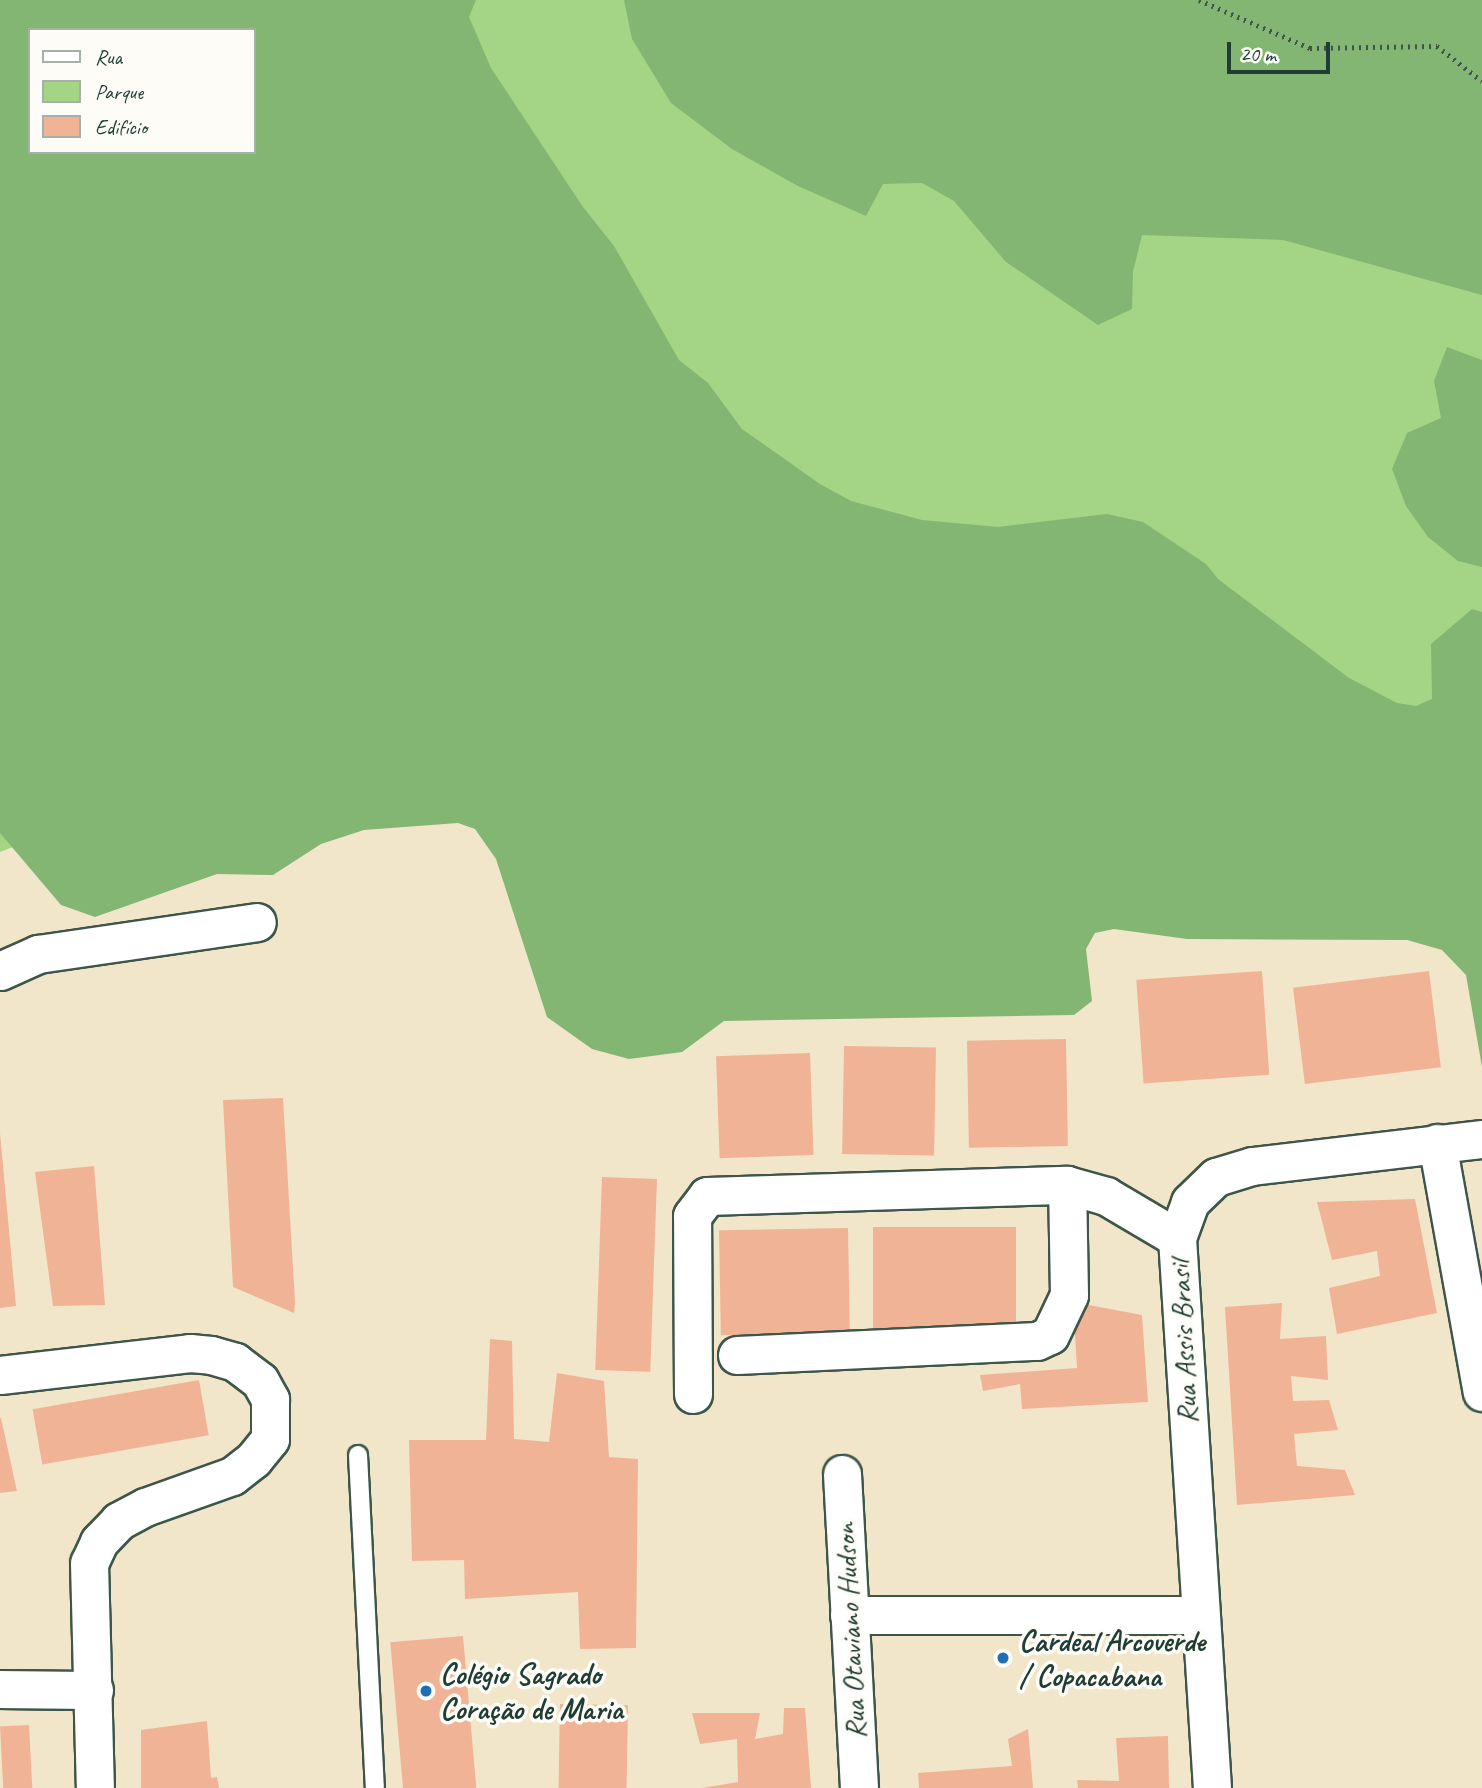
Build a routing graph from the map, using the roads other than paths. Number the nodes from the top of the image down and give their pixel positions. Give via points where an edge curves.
1 (257, 922) dead end
2 (0, 971) edge
3 (1482, 1139) edge
4 (1437, 1143) junction
5 (1067, 1185) junction
6 (1177, 1238) junction
7 (737, 1355) dead end
8 (0, 1375) edge
9 (1482, 1392) edge
10 (693, 1394) dead end
11 (359, 1455) dead end
12 (842, 1474) dead end
13 (849, 1615) junction
14 (1200, 1615) junction
15 (0, 1689) edge
16 (94, 1690) junction
17 (95, 1788) edge
18 (375, 1788) edge
19 (859, 1788) edge
20 (1212, 1788) edge

1 - 2 street via 38,954
3 - 4 street, Rua Assis Brasil
4 - 6 street, Rua Assis Brasil via 1252,1166 1216,1177 1191,1202
4 - 9 street
5 - 6 street via 1106,1196
5 - 7 street via 1069,1295 1060,1318 1044,1338
5 - 10 street via 707,1196 692,1216
6 - 14 street, Rua Assis Brasil
8 - 16 street via 211,1354 235,1362 260,1381 270,1399 270,1439 254,1459 232,1476 145,1507 119,1521 99,1542 89,1563
11 - 18 lane
12 - 13 street, Rua Otaviano Hudson
13 - 14 street
13 - 19 street, Rua Otaviano Hudson
14 - 20 street, Rua Assis Brasil
15 - 16 street
16 - 17 street

